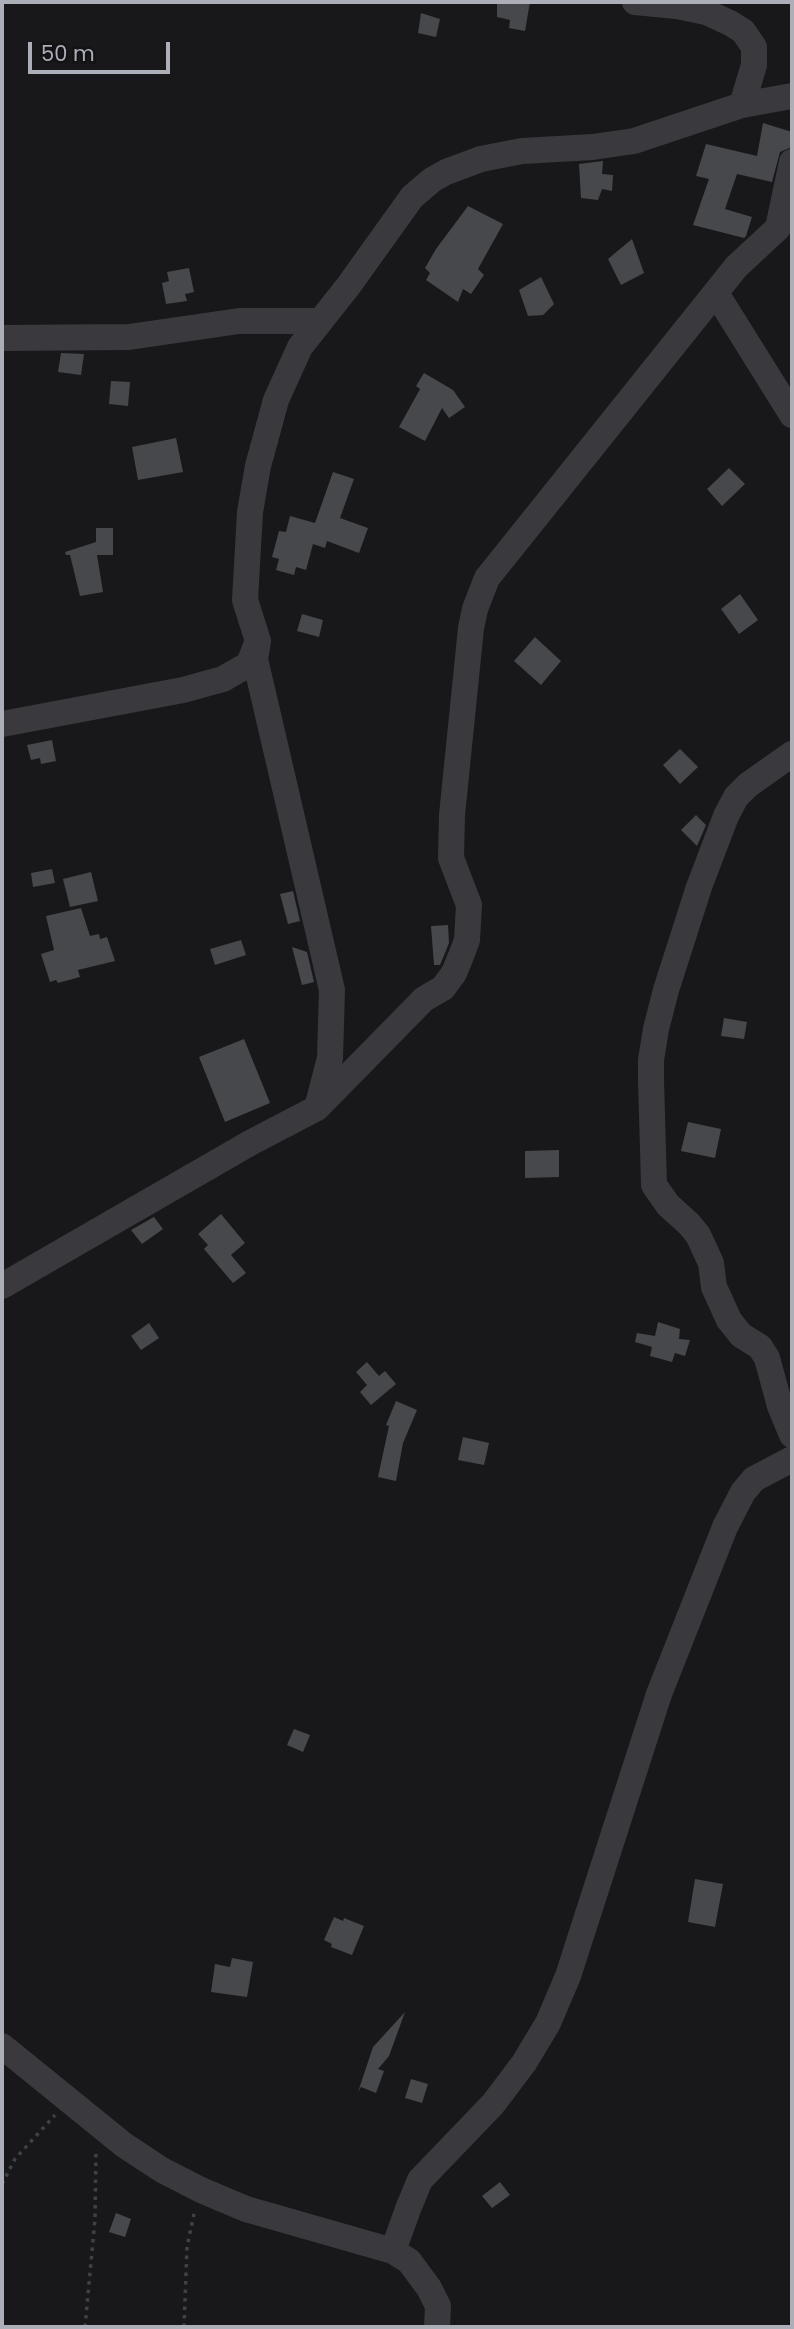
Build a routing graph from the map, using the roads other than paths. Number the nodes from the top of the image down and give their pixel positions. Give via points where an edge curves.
1 (635, 2) edge
2 (792, 96) edge
3 (742, 105) junction
4 (792, 162) edge
5 (716, 293) junction
6 (320, 321) junction
7 (2, 338) edge
8 (792, 415) edge
9 (258, 641) junction
10 (2, 724) edge
11 (792, 754) edge
12 (317, 1108) junction
13 (2, 1286) edge
14 (792, 1435) edge
15 (792, 1459) edge
16 (2, 2046) edge
17 (394, 2252) junction
18 (437, 2327) edge

1 - 3 street via 706,12 743,31 754,47 754,65
2 - 3 street
3 - 6 street via 634,141 522,151 446,172 412,197
4 - 5 street via 778,228
5 - 8 street
5 - 12 street via 487,578 471,628 452,815 451,858 469,905 467,940 443,988 424,999
6 - 7 street via 239,321 129,337
6 - 9 street via 286,374 258,466 250,512 245,600
9 - 10 street via 249,664 223,679
9 - 12 street via 255,660 332,990 330,1058
11 - 14 street via 739,793 726,816 666,990 650,1080 654,1185 698,1236 729,1320 767,1358
12 - 13 street
15 - 17 street via 754,1479 725,1527 659,1694 568,1976 548,2023 493,2104 420,2180
16 - 17 street via 162,2170 246,2209
17 - 18 street via 409,2262 429,2288 438,2306

